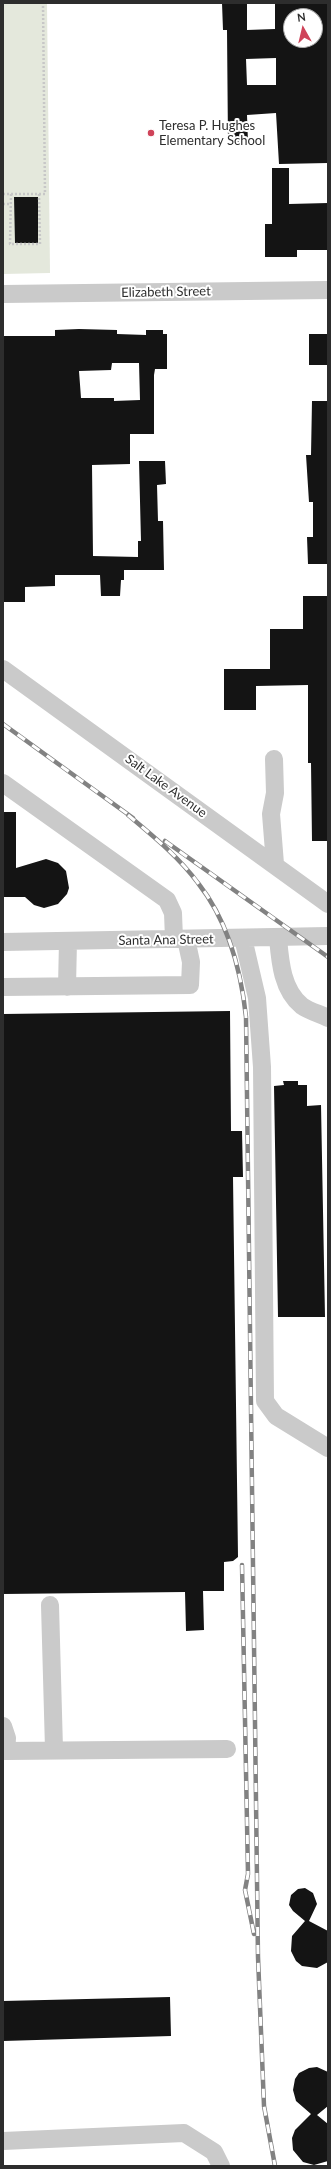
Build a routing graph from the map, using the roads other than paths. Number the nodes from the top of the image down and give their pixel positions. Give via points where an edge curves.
1 (328, 290) edge
2 (3, 294) edge
3 (3, 669) edge
4 (274, 759) dead end
5 (3, 783) edge
6 (275, 864) junction
7 (328, 904) edge
8 (328, 936) edge
9 (243, 938) junction
10 (278, 938) junction
11 (180, 939) junction
12 (68, 941) junction
13 (3, 942) edge
14 (3, 987) edge
15 (67, 987) junction
16 (328, 1018) edge
17 (328, 1448) edge
18 (50, 1605) dead end
19 (3, 1726) edge
20 (54, 1749) junction
21 (227, 1749) dead end
22 (5, 1751) edge
23 (3, 2141) edge
24 (221, 2166) edge

1 - 2 street, Elizabeth Street
3 - 6 street, Salt Lake Avenue
4 - 6 street via 275,792 271,814
5 - 11 street via 167,900
6 - 7 street, Salt Lake Avenue
8 - 10 street, Santa Ana Street
9 - 10 street, Santa Ana Street
9 - 11 street, Santa Ana Street
9 - 17 street via 258,998 262,1066 265,1401 276,1416
10 - 16 street via 280,966 289,991 302,1006
11 - 12 street, Santa Ana Street
11 - 15 street via 191,962 190,985
12 - 13 street, Santa Ana Street
12 - 15 street
14 - 15 street
18 - 20 street
19 - 22 street via 6,1738
20 - 21 street
20 - 22 street
23 - 24 street via 184,2132 214,2152

